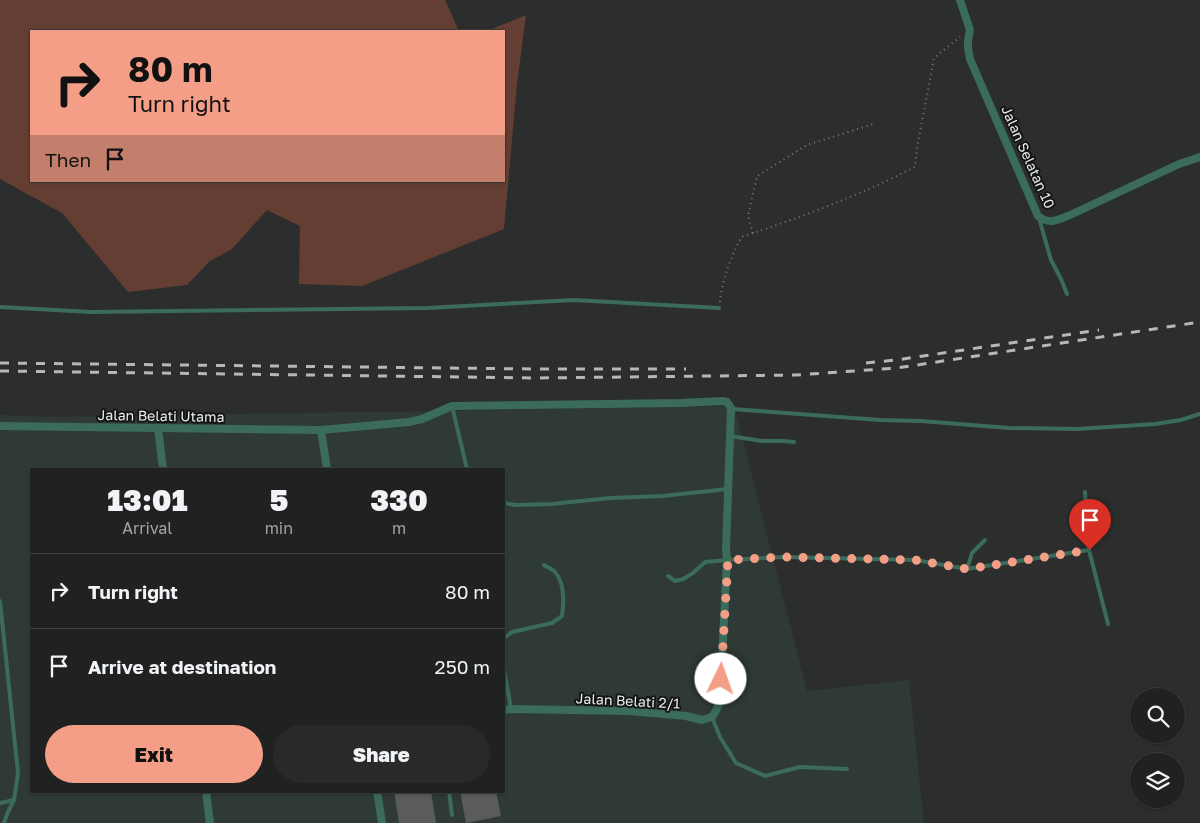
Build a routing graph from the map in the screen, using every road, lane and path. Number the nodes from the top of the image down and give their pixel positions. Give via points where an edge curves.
1 (960, 0) edge
2 (970, 30) junction
3 (874, 124) dead end
4 (1200, 157) edge
5 (1038, 216) junction
6 (754, 233) junction
7 (1067, 294) dead end
8 (0, 308) edge
9 (719, 308) joint
10 (452, 406) junction
11 (731, 408) junction
12 (1200, 414) edge
13 (0, 426) edge
14 (158, 428) junction
15 (321, 430) junction
16 (730, 436) junction
17 (794, 442) dead end
18 (163, 468) edge
19 (327, 468) edge
20 (467, 468) edge
21 (728, 489) junction
22 (1085, 492) dead end
23 (505, 504) edge
24 (985, 540) dead end
25 (1090, 550) junction
26 (728, 560) junction
27 (544, 565) dead end
28 (967, 569) junction
29 (668, 576) dead end
30 (0, 601) edge
31 (1108, 624) dead end
32 (505, 637) edge
33 (505, 683) edge
34 (507, 710) edge
35 (712, 717) junction
36 (847, 769) dead end
37 (206, 793) edge
38 (377, 793) edge
39 (449, 793) edge
40 (14, 800) junction
41 (0, 803) edge
42 (452, 815) dead end
43 (4, 823) edge
44 (210, 823) edge
45 (382, 823) edge

1 - 2 street, Jalan Selatan 10
2 - 5 street, Jalan Selatan 10 via 970,59
2 - 6 path via 934,58 915,167 879,186
3 - 6 path via 807,145 757,176 748,216
4 - 5 street, Jalan Selatan 10 via 1068,216 1052,221
5 - 7 lane via 1051,260
6 - 9 path via 741,237 724,278
8 - 9 lane via 90,312 428,308 574,300
10 - 11 street via 723,401
10 - 15 street, Jalan Belati Utama via 409,422
10 - 20 lane
11 - 12 lane via 1009,428 1070,429 1155,424
11 - 16 street
13 - 14 street, Jalan Belati Utama
14 - 15 street, Jalan Belati Utama
14 - 18 street
15 - 19 street
16 - 17 lane
16 - 21 street
21 - 23 lane via 552,504
21 - 26 street
22 - 25 lane
24 - 28 lane via 972,553
25 - 28 lane
25 - 31 lane
26 - 28 lane via 783,557 915,560
26 - 29 lane via 704,562 693,573 676,581
26 - 35 street via 720,699
27 - 32 lane via 555,572 561,584 562,616 552,623 512,632
30 - 40 lane via 18,773
33 - 34 lane
34 - 35 street, Jalan Belati 2/1 via 629,711 702,720
35 - 36 lane via 736,763 765,776 800,767
37 - 44 street
38 - 45 street
39 - 42 lane
40 - 41 lane
40 - 43 lane

